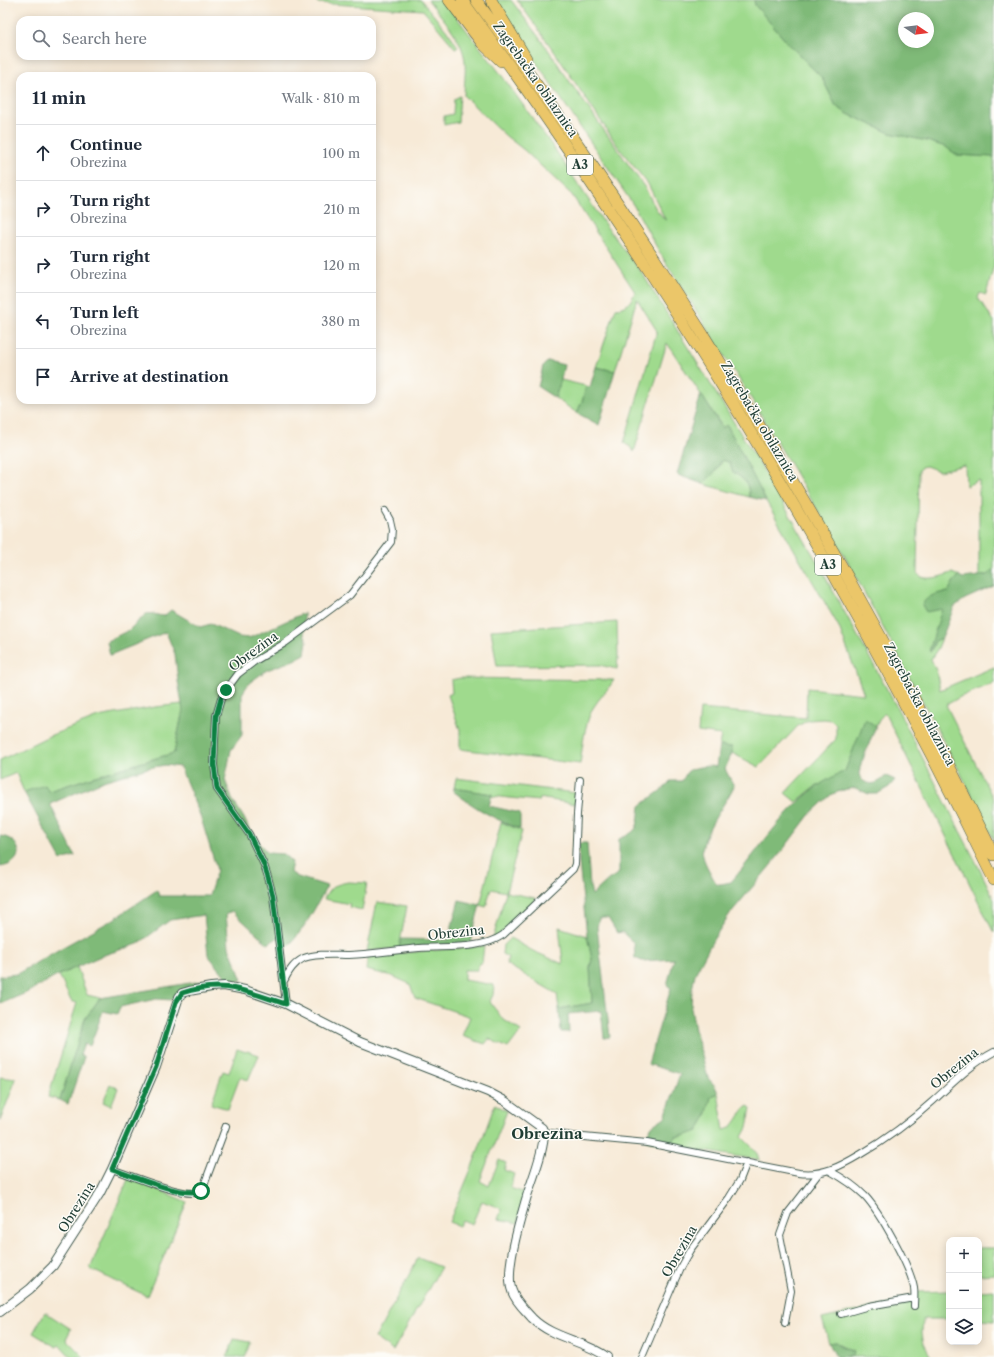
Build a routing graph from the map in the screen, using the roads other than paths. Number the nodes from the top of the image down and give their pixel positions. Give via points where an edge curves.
1 (449, 0) edge
2 (462, 0) edge
3 (476, 0) edge
4 (491, 0) edge
5 (515, 72) junction
6 (537, 84) junction
7 (385, 511) dead end
8 (580, 780) dead end
9 (994, 855) edge
10 (994, 880) edge
11 (284, 981) junction
12 (286, 1004) junction
13 (994, 1052) edge
14 (226, 1126) dead end
15 (544, 1132) junction
16 (747, 1162) junction
17 (112, 1169) junction
18 (830, 1171) junction
19 (819, 1173) junction
20 (914, 1298) junction
21 (914, 1306) dead end
22 (0, 1312) edge
23 (841, 1314) dead end
24 (785, 1323) dead end
25 (607, 1357) edge
26 (642, 1357) edge

1 - 5 highway via 482,43 507,69
2 - 5 highway, Zagrebačka obilaznica / A3
3 - 6 highway, Zagrebačka obilaznica / A3
4 - 6 highway via 536,74
5 - 10 highway, Zagrebačka obilaznica / A3 via 643,260 743,419 856,614
6 - 9 highway, Zagrebačka obilaznica / A3 via 648,248 751,412 862,603
7 - 11 street, Obrezina via 392,529 391,542 350,595 238,674 221,698 216,716 214,765 217,789 249,834 264,865 273,896
8 - 11 street, Obrezina via 573,869 503,935 483,943 466,945 312,956 294,965
11 - 12 street, Obrezina
12 - 15 street, Obrezina via 360,1042 488,1092 505,1101
12 - 17 street, Obrezina via 245,990 224,986 182,993 176,1002 156,1067
13 - 18 street, Obrezina via 892,1133
14 - 17 street via 201,1191 178,1191
15 - 16 street, Obrezina via 647,1143
15 - 25 street via 540,1156 512,1257 512,1292 532,1318 550,1331
16 - 19 street, Obrezina via 799,1173
16 - 26 street, Obrezina via 729,1198 681,1266
17 - 22 street, Obrezina via 100,1193 60,1256 43,1277
18 - 19 street, Obrezina
18 - 20 street via 846,1180 879,1213 910,1275
19 - 24 street via 788,1213 781,1231 781,1245 791,1291
20 - 21 street
20 - 23 street

